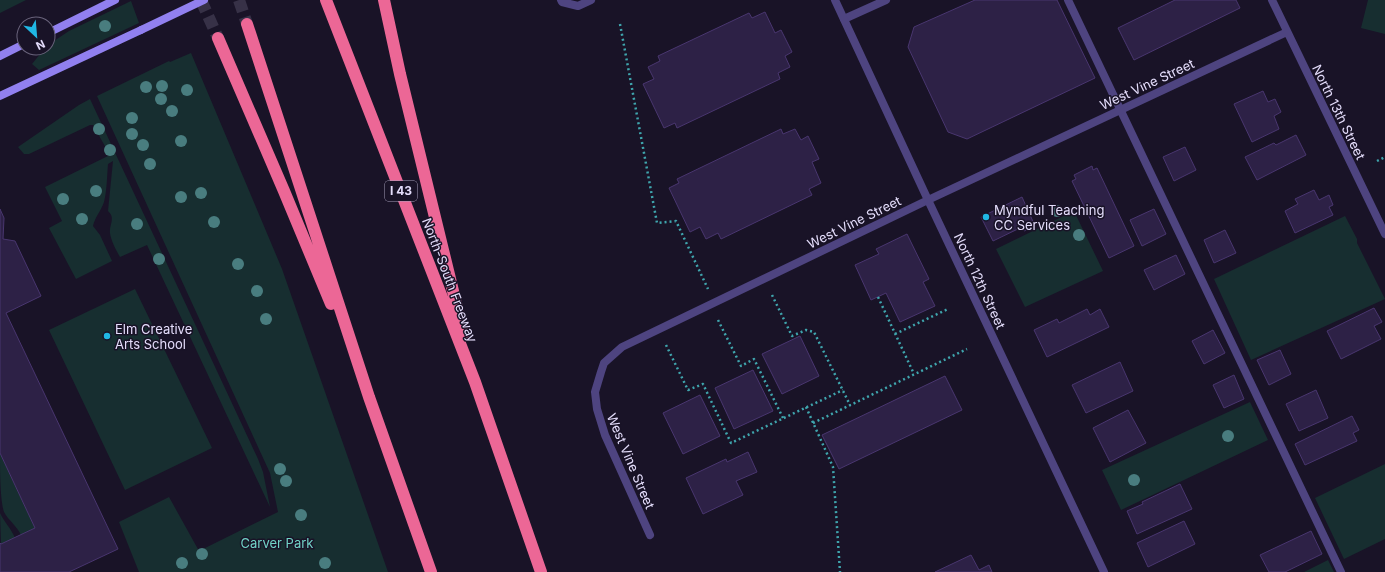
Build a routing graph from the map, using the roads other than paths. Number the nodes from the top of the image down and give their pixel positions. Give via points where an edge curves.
1 (115, 0) edge
2 (204, 0) edge
3 (326, 0) edge
4 (384, 0) edge
5 (561, 0) edge
6 (591, 0) edge
7 (835, 0) edge
8 (886, 0) edge
9 (1068, 0) edge
10 (1272, 0) edge
11 (844, 19) junction
12 (247, 24) tunnel mouth
13 (56, 28) edge
14 (1287, 32) junction
15 (218, 38) tunnel mouth
16 (16, 48) edge
17 (0, 56) edge
18 (0, 96) edge
19 (1120, 110) junction
20 (928, 200) junction
21 (1385, 234) edge
22 (475, 382) junction
23 (369, 397) junction
24 (650, 535) dead end
25 (431, 572) edge
26 (541, 572) edge
27 (1104, 572) edge
28 (1341, 572) edge

1 - 13 main road
2 - 18 main road, bridge
3 - 22 highway, North-South Freeway / I 43
4 - 22 highway
5 - 6 street via 578,6
7 - 11 street, North 12th Street
8 - 11 street
9 - 19 street
10 - 14 street, North 13th Street
11 - 20 street, North 12th Street
12 - 23 highway
14 - 19 street, West Vine Street
14 - 21 street, North 13th Street
15 - 23 highway
16 - 17 main road
19 - 20 street, West Vine Street
19 - 28 street
20 - 24 street, West Vine Street via 622,347 604,363 595,392 597,408 605,435
20 - 27 street, North 12th Street
22 - 26 highway, North-South Freeway / I 43
23 - 25 highway

